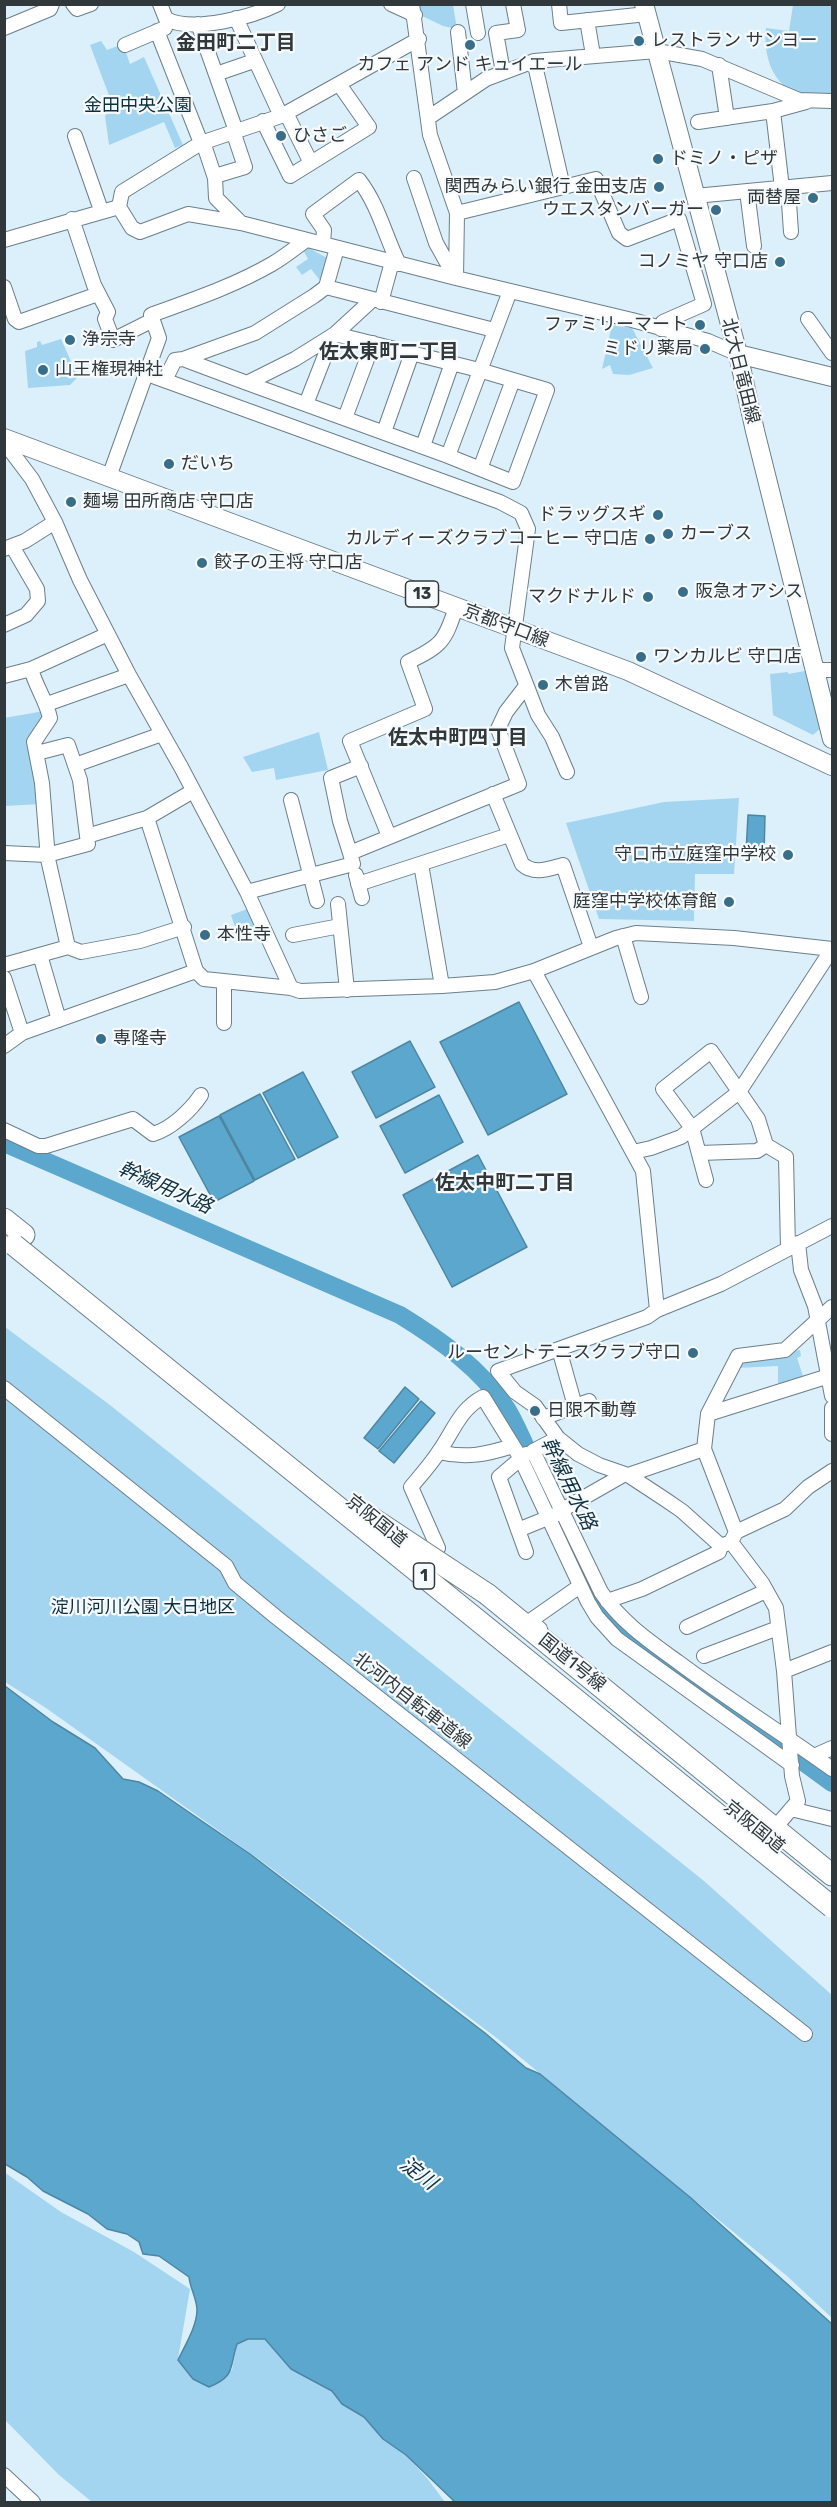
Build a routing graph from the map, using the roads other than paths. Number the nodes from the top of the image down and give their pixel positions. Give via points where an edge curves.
1 (52, 4) edge
2 (73, 4) edge
3 (91, 4) edge
4 (146, 4) edge
5 (391, 4) edge
6 (473, 4) edge
7 (513, 4) edge
8 (559, 4) edge
9 (161, 6) edge
10 (269, 6) edge
11 (647, 8) edge
12 (414, 10) edge
13 (236, 18) junction
14 (587, 20) junction
15 (179, 24) junction
16 (198, 24) junction
17 (4, 28) edge
18 (157, 31) junction
19 (458, 32) dead end
20 (478, 33) dead end
21 (419, 39) junction
22 (125, 45) dead end
23 (657, 51) junction
24 (593, 56) junction
25 (254, 61) junction
26 (534, 62) junction
27 (719, 65) junction
28 (503, 72) junction
29 (216, 74) junction
30 (339, 84) junction
31 (465, 93) junction
32 (811, 101) junction
33 (832, 101) edge
34 (773, 111) junction
35 (284, 114) junction
36 (428, 118) junction
37 (727, 118) junction
38 (263, 121) junction
39 (698, 122) dead end
40 (235, 131) junction
41 (75, 136) dead end
42 (202, 142) junction
43 (311, 163) junction
44 (214, 176) junction
45 (414, 178) dead end
46 (832, 183) edge
47 (563, 187) junction
48 (785, 188) junction
49 (747, 192) junction
50 (695, 196) junction
51 (119, 207) junction
52 (102, 210) junction
53 (457, 213) junction
54 (72, 219) junction
55 (242, 223) junction
56 (791, 232) dead end
57 (4, 240) edge
58 (306, 240) junction
59 (323, 244) junction
60 (754, 246) dead end
61 (337, 248) junction
62 (396, 263) junction
63 (456, 278) junction
64 (4, 287) edge
65 (326, 287) junction
66 (510, 291) junction
67 (98, 294) junction
68 (377, 301) junction
69 (808, 319) dead end
70 (153, 320) junction
71 (661, 329) junction
72 (494, 330) junction
73 (334, 335) junction
74 (373, 344) junction
75 (412, 353) junction
76 (832, 353) edge
77 (738, 354) junction
78 (183, 359) junction
79 (452, 363) junction
80 (480, 370) junction
81 (147, 374) junction
82 (832, 377) edge
83 (165, 380) junction
84 (513, 380) junction
85 (247, 383) junction
86 (306, 404) junction
87 (345, 418) junction
88 (384, 432) junction
89 (4, 440) edge
90 (423, 446) junction
91 (448, 456) junction
92 (480, 469) junction
93 (109, 477) junction
94 (55, 522) junction
95 (8, 548) edge
96 (456, 607) junction
97 (4, 625) edge
98 (513, 629) junction
99 (108, 634) junction
100 (30, 669) junction
101 (824, 670) edge
102 (129, 675) junction
103 (4, 676) edge
104 (526, 686) junction
105 (46, 704) junction
106 (162, 734) junction
107 (832, 739) edge
108 (37, 753) junction
109 (75, 765) junction
110 (361, 766) junction
111 (832, 766) edge
112 (567, 772) dead end
113 (194, 791) junction
114 (493, 794) junction
115 (291, 800) dead end
116 (147, 818) junction
117 (87, 836) junction
118 (389, 836) junction
119 (509, 836) junction
120 (4, 853) edge
121 (47, 855) junction
122 (351, 858) junction
123 (421, 864) junction
124 (310, 876) junction
125 (358, 884) junction
126 (247, 892) junction
127 (362, 898) dead end
128 (317, 902) dead end
129 (338, 904) dead end
130 (340, 926) junction
131 (184, 927) junction
132 (293, 935) dead end
133 (622, 936) junction
134 (68, 947) junction
135 (591, 947) junction
136 (40, 955) junction
137 (4, 965) edge
138 (196, 971) junction
139 (534, 971) junction
140 (5, 981) edge
141 (224, 981) junction
142 (442, 986) junction
143 (291, 988) junction
144 (347, 990) junction
145 (641, 997) dead end
146 (58, 1020) junction
147 (224, 1023) dead end
148 (21, 1033) junction
149 (4, 1046) edge
150 (739, 1092) junction
151 (201, 1095) dead end
152 (692, 1128) junction
153 (4, 1130) edge
154 (766, 1145) junction
155 (633, 1152) junction
156 (700, 1153) junction
157 (706, 1180) dead end
158 (4, 1219) edge
159 (832, 1226) edge
160 (12, 1242) edge
161 (793, 1246) junction
162 (832, 1307) edge
163 (657, 1310) junction
164 (818, 1319) junction
165 (559, 1349) junction
166 (831, 1375) edge
167 (4, 1388) edge
168 (832, 1396) edge
169 (589, 1401) dead end
170 (575, 1406) junction
171 (832, 1408) edge
172 (708, 1414) junction
173 (543, 1418) junction
174 (832, 1434) edge
175 (558, 1438) junction
176 (704, 1449) junction
177 (439, 1452) junction
178 (524, 1452) junction
179 (832, 1471) edge
180 (626, 1474) junction
181 (557, 1514) junction
182 (372, 1518) junction
183 (518, 1530) junction
184 (729, 1540) junction
185 (438, 1548) junction
186 (526, 1552) dead end
187 (580, 1586) junction
188 (766, 1591) junction
189 (607, 1601) junction
190 (530, 1621) junction
191 (687, 1627) dead end
192 (778, 1628) junction
193 (832, 1652) edge
194 (704, 1656) dead end
195 (784, 1671) junction
196 (791, 1743) junction
197 (832, 1748) edge
198 (814, 1756) junction
199 (792, 1764) junction
200 (832, 1769) edge
201 (791, 1809) junction
202 (832, 1819) edge
203 (771, 1821) junction
204 (825, 1864) edge
205 (832, 1890) edge
206 (832, 1907) edge
207 (805, 2034) dead end
208 (4, 2475) edge
209 (33, 2502) edge

1 - 17 street via 50,9
2 - 3 street via 77,9
4 - 9 street
5 - 12 street
6 - 20 street
7 - 28 street via 518,30 496,33
8 - 14 street via 561,23
9 - 15 street via 166,19
10 - 13 street
11 - 14 street
11 - 23 main road, 北大日竜田線
12 - 21 street
13 - 16 street
13 - 25 street
14 - 24 street
15 - 16 street
15 - 18 street
16 - 29 street
18 - 22 street
18 - 42 street
19 - 31 street
21 - 30 street
21 - 36 street
23 - 24 street
23 - 27 street
23 - 50 main road, 北大日竜田線
24 - 26 street
25 - 29 street
25 - 35 street
26 - 28 street
26 - 47 street
27 - 32 street via 799,100
27 - 37 street
28 - 31 street
29 - 40 street
30 - 35 street
30 - 43 street via 369,127
31 - 36 street
32 - 33 street
32 - 34 street
34 - 37 street
34 - 48 street
35 - 38 street
35 - 43 street
36 - 53 street via 430,135
37 - 39 street
38 - 40 street
38 - 43 street via 290,176
40 - 42 street
40 - 44 street via 245,167
41 - 52 street
42 - 44 street
42 - 51 street via 122,192
44 - 55 street via 216,198
45 - 63 street via 436,243
46 - 48 street
47 - 53 street
47 - 71 street via 596,179 619,233 627,239 679,219 704,304 663,322
48 - 49 street
48 - 56 street
49 - 50 street
49 - 60 street
50 - 77 main road, 北大日竜田線
51 - 52 street
51 - 55 street via 132,228 140,232 188,214
52 - 54 street
53 - 63 street
54 - 57 street
54 - 67 street
55 - 58 street
58 - 59 street
58 - 70 street via 271,264 211,294 151,315
59 - 61 street
59 - 62 street via 324,230 313,214 359,180 384,223
61 - 62 street
61 - 65 street
62 - 63 street
62 - 68 street
63 - 66 street
64 - 67 street via 19,322
65 - 68 street
65 - 78 street via 255,333
66 - 71 street
66 - 72 street
67 - 70 street via 108,312 105,320 113,340
68 - 72 street
68 - 73 street
69 - 76 street
70 - 81 street via 159,338
71 - 77 street via 708,341
72 - 80 street
73 - 74 street
73 - 85 street
73 - 86 street
74 - 75 street
74 - 87 street
75 - 79 street
75 - 88 street
77 - 82 main road
77 - 101 main road, 北大日竜田線
78 - 83 street via 175,360
78 - 85 street
79 - 80 street
79 - 90 street
80 - 84 street
80 - 91 street
81 - 83 street
81 - 93 street
83 - 98 street via 521,513 528,529
84 - 92 street
84 - 92 street via 547,390 513,482
85 - 86 street
86 - 87 street
87 - 88 street
88 - 90 street
89 - 93 main road, 京都守口線 / 13
89 - 94 street via 32,479
90 - 91 street
91 - 92 street
93 - 96 main road, 京都守口線 / 13
94 - 95 street
94 - 99 street
95 - 97 street via 37,590 38,601 26,615
96 - 98 main road, 京都守口線 / 13
96 - 110 street via 445,638 434,649 408,662 425,709 351,741
98 - 104 street via 512,648
98 - 111 main road, 京都守口線 / 13 via 628,671
99 - 100 street
99 - 102 street
100 - 103 street
100 - 105 street
101 - 107 main road, 北大日竜田線
102 - 105 street
102 - 106 street
104 - 112 street
104 - 114 street via 498,729 519,784
105 - 108 street via 50,718 34,742
106 - 109 street
106 - 113 street
108 - 109 street via 68,745
108 - 121 street
109 - 117 street
110 - 118 street
110 - 122 street via 331,778
113 - 116 street
113 - 126 street
114 - 118 street
114 - 119 street
115 - 124 street
116 - 117 street
116 - 131 street
117 - 121 street via 88,844
118 - 122 street
119 - 123 street
119 - 135 street via 527,868 541,871 563,865
120 - 121 street
121 - 134 street
122 - 124 street
122 - 125 street
123 - 125 street
123 - 142 street
124 - 126 street
124 - 128 street
125 - 127 street
126 - 143 street
129 - 130 street
130 - 132 street
130 - 144 street
131 - 134 street via 140,941 81,952
131 - 138 street
133 - 135 street
133 - 145 street
133 - 150 street via 636,933 734,938 832,949
134 - 136 street
135 - 139 street
136 - 137 street
136 - 146 street
138 - 141 street via 204,979
138 - 146 street
139 - 142 street via 495,982
139 - 155 street
140 - 148 street
141 - 143 street
141 - 147 street
142 - 144 street
143 - 144 street
146 - 148 street
148 - 149 street
150 - 152 street
150 - 152 street via 711,1051 663,1089
150 - 154 street via 758,1119
151 - 153 street via 195,1105 153,1134 133,1119 38,1146
152 - 155 street via 681,1137
152 - 156 street
154 - 156 street via 757,1151
154 - 161 street via 786,1157
155 - 163 street via 643,1171
156 - 157 street
158 - 160 highway, 京阪国道 / 1
159 - 161 street
160 - 182 highway, 京阪国道 / 1
160 - 185 street via 345,1523
160 - 206 highway, 京阪国道 / 1, bridge
161 - 163 street via 721,1284
161 - 164 street
162 - 164 street
163 - 165 street
164 - 166 street
164 - 172 street via 785,1350 738,1356
165 - 170 street
165 - 173 street via 498,1371
166 - 168 street
166 - 172 street
167 - 207 street, 北河内自転車道線 via 226,1566 236,1583 276,1617
169 - 170 street
170 - 173 street
171 - 174 street
172 - 176 street
173 - 175 street
175 - 178 street
175 - 180 street via 578,1454
176 - 180 street
176 - 184 street
177 - 178 street via 456,1456
177 - 178 street via 461,1414 483,1396
177 - 185 street via 411,1487
178 - 181 street
178 - 183 street via 499,1477
179 - 184 street via 785,1509
180 - 181 street
180 - 184 street
181 - 183 street
181 - 187 street
181 - 189 street
182 - 203 highway, 国道1号線 / 1, bridge via 487,1594
182 - 205 highway, 京阪国道 / 1, bridge
183 - 186 street
184 - 188 street
184 - 189 street via 719,1552 642,1589
185 - 190 street
187 - 190 street
187 - 199 street via 597,1617 617,1639
188 - 191 street
188 - 192 street via 776,1608
189 - 196 street via 631,1628
190 - 203 street
192 - 194 street
192 - 195 street
193 - 195 street
195 - 196 street
196 - 198 street
196 - 199 street
197 - 198 street
198 - 200 street
199 - 201 street via 798,1801
201 - 202 street
201 - 203 street
203 - 204 highway, 1
208 - 209 street

